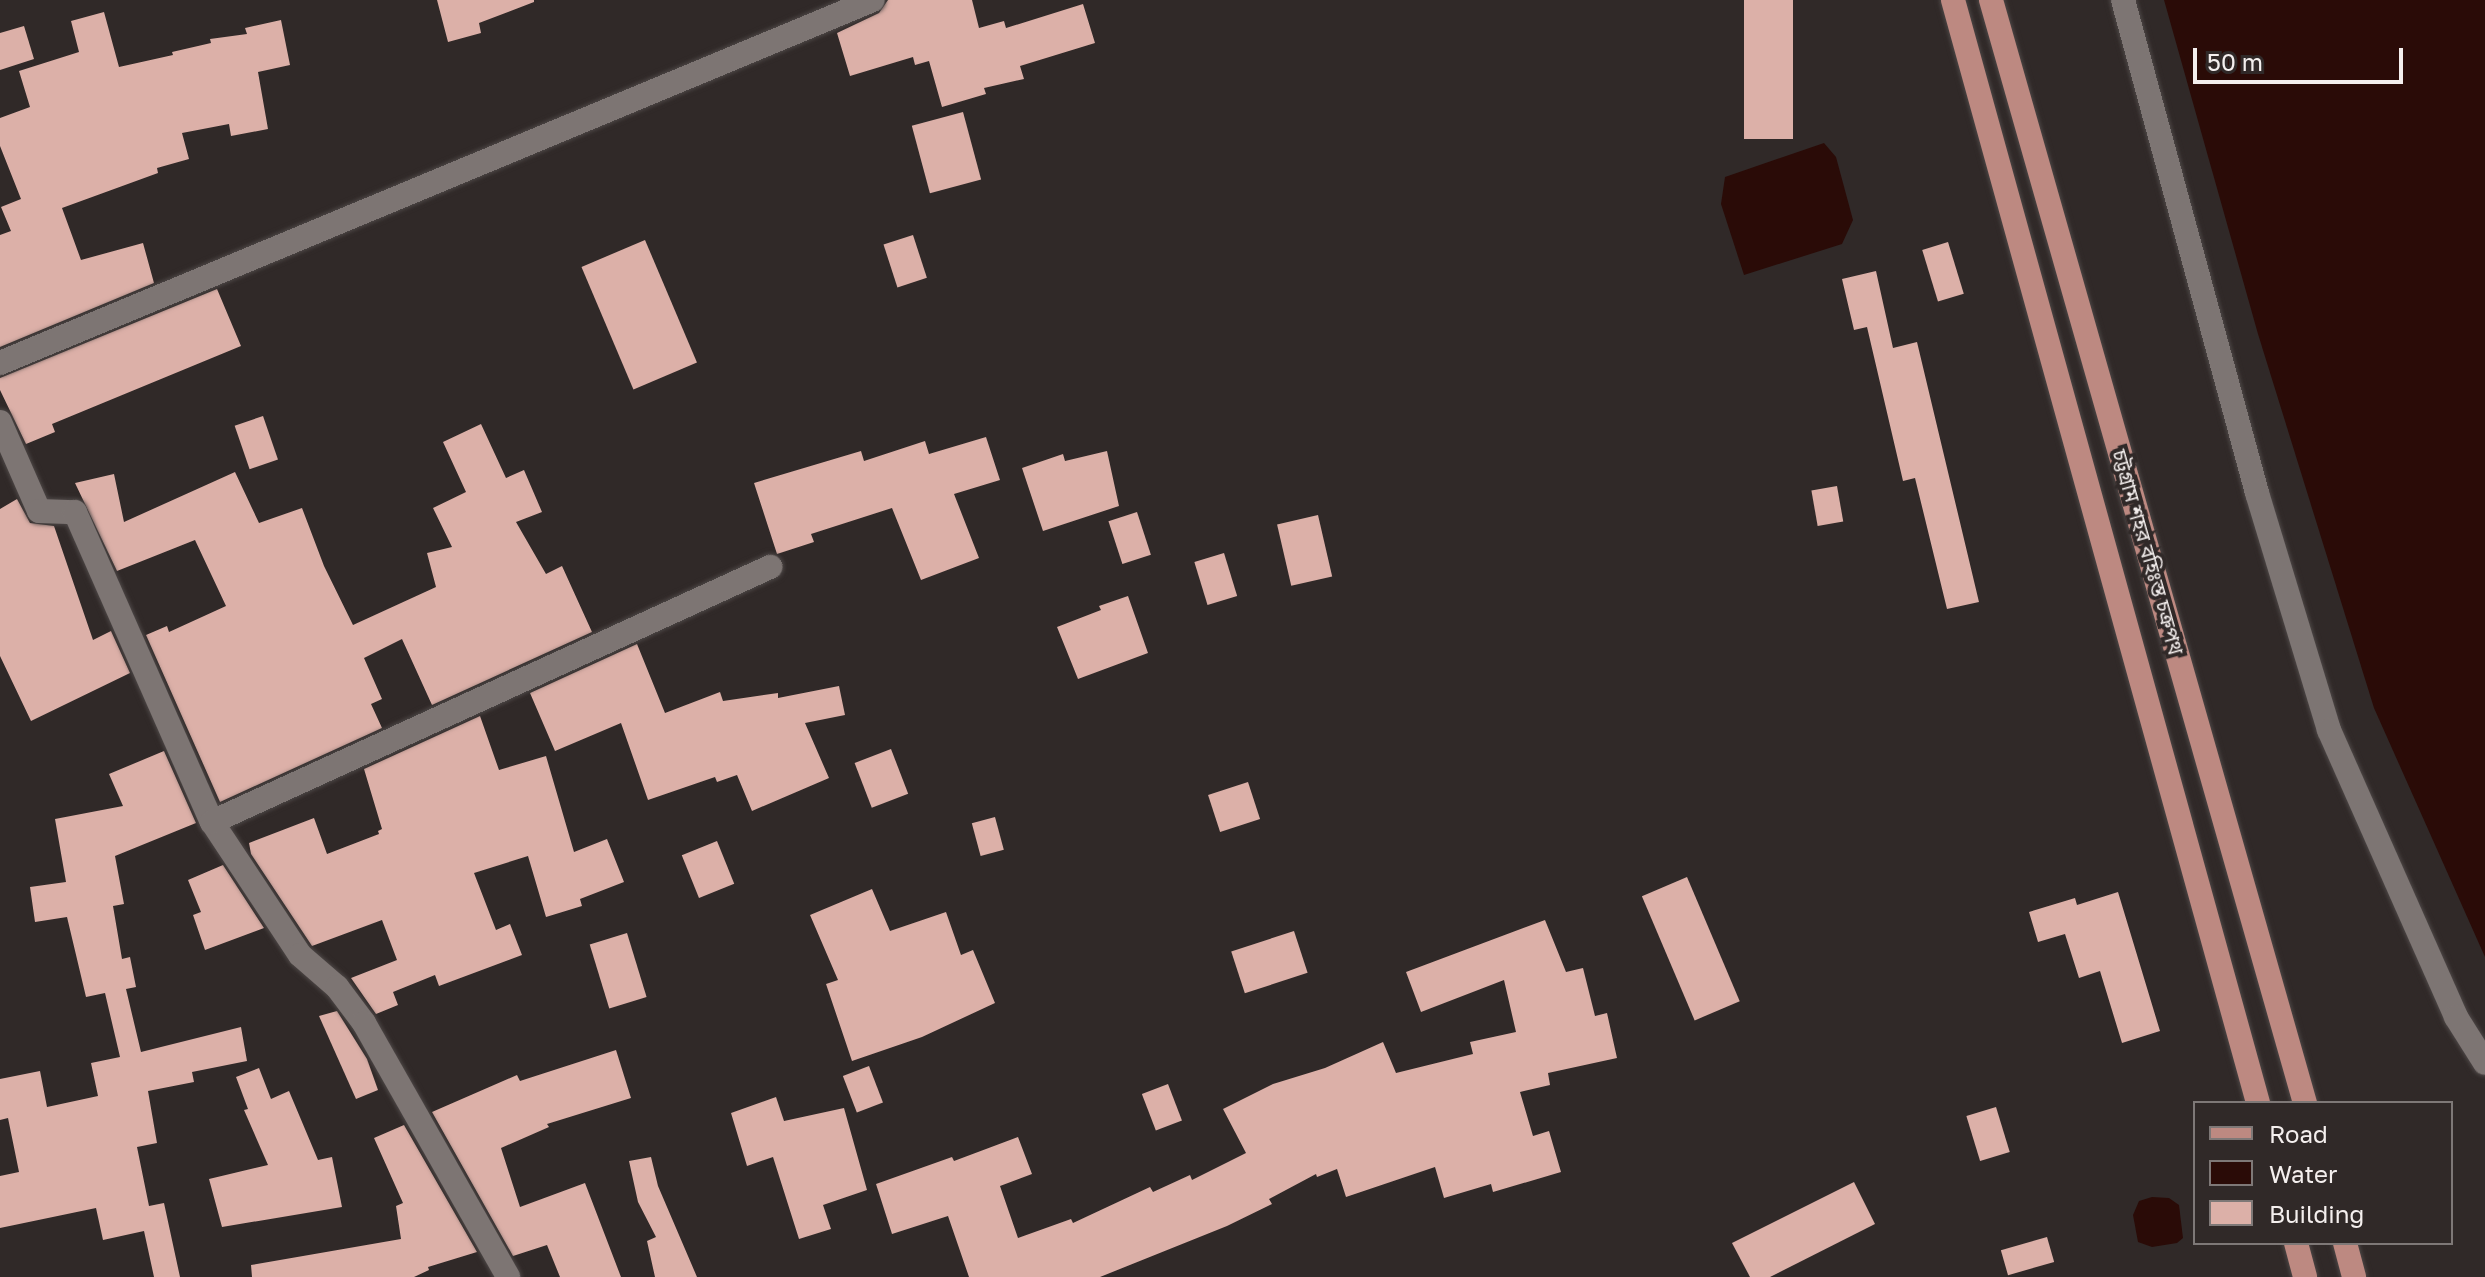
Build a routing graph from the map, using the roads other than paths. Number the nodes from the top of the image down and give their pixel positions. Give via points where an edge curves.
1 (873, 0) edge
2 (1953, 0) edge
3 (1991, 0) edge
4 (2123, 0) edge
5 (0, 363) edge
6 (0, 422) edge
7 (770, 567) dead end
8 (212, 822) junction
9 (2485, 1063) edge
10 (2257, 1101) edge
11 (2304, 1101) edge
12 (2297, 1245) edge
13 (2346, 1245) edge
14 (508, 1277) edge
15 (2305, 1277) edge
16 (2354, 1277) edge

1 - 5 street
2 - 10 main road, চট্টগ্রাম শহর বহিঃস্ত চক্রপথ
3 - 11 main road, চট্টগ্রাম শহর বহিঃস্ত চক্রপথ
4 - 9 street via 2257,493 2329,730 2456,1017
6 - 8 street via 39,511 75,512
7 - 8 street
8 - 14 street via 300,955 337,987 364,1023
12 - 15 main road
13 - 16 main road

